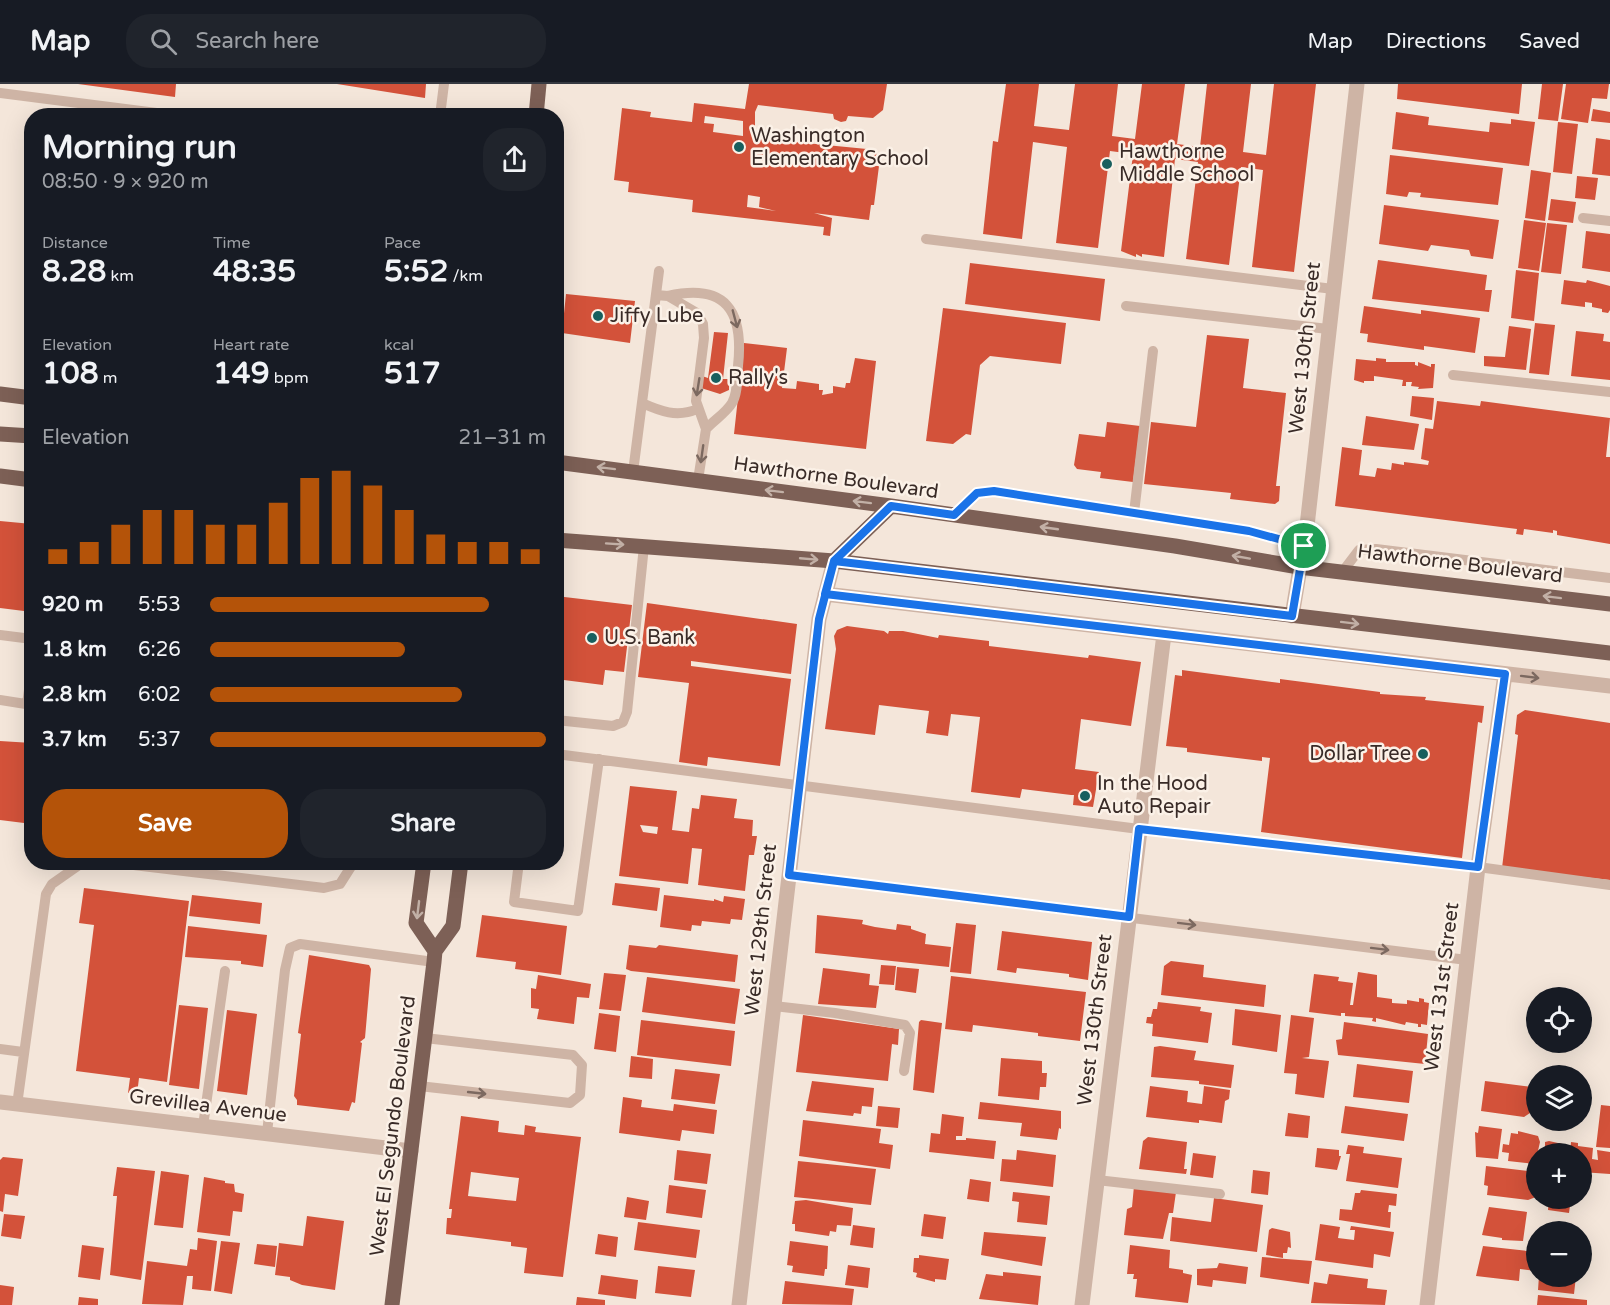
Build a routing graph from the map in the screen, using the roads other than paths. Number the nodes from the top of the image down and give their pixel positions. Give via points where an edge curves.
1 (444, 84) edge
2 (539, 84) edge
3 (1357, 84) edge
4 (0, 93) edge
5 (99, 108) edge
6 (441, 108) edge
7 (537, 108) edge
8 (1583, 218) dead end
9 (1610, 221) edge
10 (926, 239) dead end
11 (659, 271) dead end
12 (1332, 288) junction
13 (656, 295) junction
14 (668, 296) junction
15 (1126, 306) dead end
16 (1328, 329) junction
17 (1153, 351) dead end
18 (1453, 375) dead end
19 (1610, 392) edge
20 (0, 394) edge
21 (24, 397) edge
22 (642, 403) junction
23 (697, 410) junction
24 (705, 429) junction
25 (0, 434) edge
26 (24, 436) edge
27 (564, 463) edge
28 (633, 472) junction
29 (0, 476) edge
30 (24, 479) edge
31 (698, 480) junction
32 (891, 506) junction
33 (1134, 513) junction
34 (954, 515) junction
35 (564, 541) edge
36 (644, 546) junction
37 (1304, 546) junction
38 (834, 561) junction
39 (1299, 567) junction
40 (1343, 571) junction
41 (1610, 578) edge
42 (825, 594) junction
43 (1610, 604) edge
44 (1292, 616) junction
45 (1164, 634) junction
46 (0, 635) edge
47 (24, 638) dead end
48 (1610, 653) edge
49 (1505, 674) junction
50 (1610, 687) edge
51 (0, 700) edge
52 (24, 703) edge
53 (564, 721) edge
54 (564, 755) edge
55 (598, 759) junction
56 (799, 784) junction
57 (1139, 829) junction
58 (1478, 867) junction
59 (72, 870) edge
60 (175, 870) edge
61 (349, 870) edge
62 (423, 870) edge
63 (460, 870) edge
64 (518, 870) edge
65 (789, 875) junction
66 (1610, 885) edge
67 (1129, 917) junction
68 (434, 956) junction
69 (1467, 960) junction
70 (225, 971) dead end
71 (774, 1006) junction
72 (425, 1038) junction
73 (0, 1049) edge
74 (23, 1052) junction
75 (904, 1071) dead end
76 (419, 1086) junction
77 (0, 1102) edge
78 (17, 1105) junction
79 (203, 1126) junction
80 (267, 1133) junction
81 (411, 1151) junction
82 (1097, 1180) junction
83 (1220, 1194) dead end
84 (392, 1305) edge
85 (739, 1305) edge
86 (1082, 1305) edge
87 (1427, 1305) edge

1 - 6 lane
2 - 7 main road
3 - 12 street, West 130th Street
4 - 5 lane
8 - 9 lane
10 - 12 lane
11 - 13 lane
12 - 16 street, West 130th Street
13 - 14 lane
13 - 22 lane
14 -> 23 lane via 697,314 703,324
14 -> 24 lane via 684,293 722,298 732,308 740,351 734,400
15 - 16 lane
16 - 37 street, West 130th Street
17 - 33 lane
18 - 19 lane
20 - 21 main road
22 - 23 lane via 664,412
22 - 28 lane
23 - 24 lane via 703,416
24 -> 31 lane
25 - 26 main road
28 -> 27 main road, Hawthorne Boulevard
28 - 31 main road, Hawthorne Boulevard
29 - 30 main road
32 -> 31 main road, Hawthorne Boulevard
32 - 34 main road, Hawthorne Boulevard
32 - 38 main road
33 - 34 lane via 994,491 977,493
33 - 37 lane via 1249,531
39 -> 34 main road, Hawthorne Boulevard
35 -> 36 main road
36 -> 38 main road
36 - 53 lane via 623,722 613,726
37 - 39 street, West 130th Street
38 - 42 street, West 129th Street
38 - 44 main road
39 - 40 main road, Hawthorne Boulevard
39 - 44 street, West 130th Street
40 - 41 lane via 1359,550 1376,549
43 -> 40 main road, Hawthorne Boulevard
42 - 45 street
42 - 56 street, West 129th Street
44 -> 48 main road
45 - 49 street
45 - 57 street, West 130th Street
46 - 47 lane
49 -> 50 street
49 - 58 street, West 131st Street
51 - 52 lane
54 - 55 lane
55 - 56 lane
55 - 64 lane via 578,911 514,902
56 - 57 lane
56 - 65 street, West 129th Street
57 - 58 lane
57 - 67 street, West 130th Street
58 - 66 lane
58 - 69 street, West 131st Street
59 - 74 lane via 52,884 46,894
60 - 61 lane via 324,888 340,884
62 -> 68 main road via 416,923
63 - 68 main road, West El Segundo Boulevard via 453,926
65 - 67 lane
65 - 71 street, West 129th Street
67 -> 69 lane
67 - 82 street, West 130th Street
68 - 72 main road, West El Segundo Boulevard
68 - 80 lane via 300,944 290,948
69 - 87 street, West 131st Street
70 - 79 lane
71 - 75 lane via 905,1025 910,1033
71 - 85 street, West 129th Street
72 - 76 main road, West El Segundo Boulevard
76 -> 72 lane via 570,1103 580,1095 582,1065 573,1055
73 - 74 lane
74 - 78 lane
76 - 81 main road, West El Segundo Boulevard
77 - 78 street, Grevillea Avenue
78 - 79 street, Grevillea Avenue
79 - 80 street, Grevillea Avenue
80 - 81 street, Grevillea Avenue
81 - 84 main road, West El Segundo Boulevard
82 - 83 lane
82 - 86 street, West 130th Street

